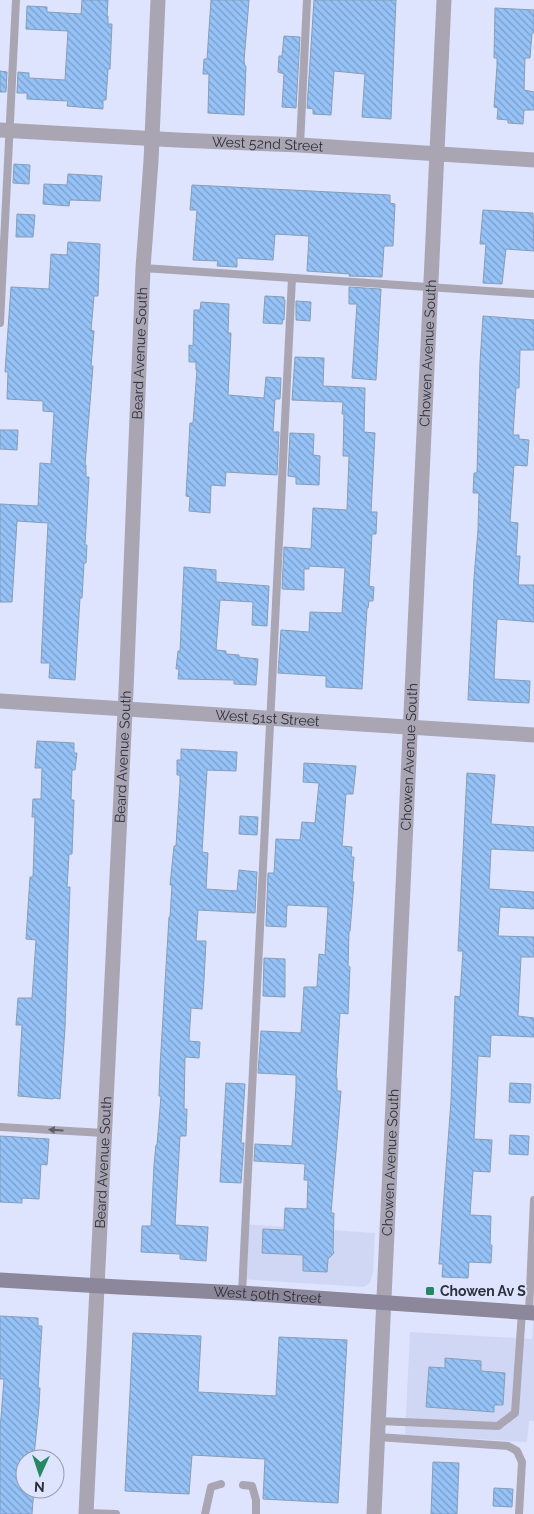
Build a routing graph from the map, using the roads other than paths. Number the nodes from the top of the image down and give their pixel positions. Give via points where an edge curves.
1 (16, 0) edge
2 (158, 0) edge
3 (307, 0) edge
4 (444, 0) edge
5 (5, 130) edge
6 (152, 138) junction
7 (300, 145) junction
8 (437, 154) junction
9 (534, 160) edge
10 (143, 268) junction
11 (292, 278) junction
12 (430, 288) junction
13 (534, 294) edge
14 (0, 323) edge
15 (0, 701) edge
16 (125, 709) junction
17 (271, 718) junction
18 (410, 727) junction
19 (534, 735) edge
20 (0, 1127) edge
21 (104, 1133) junction
22 (534, 1200) edge
23 (0, 1280) edge
24 (97, 1286) junction
25 (242, 1293) junction
26 (384, 1303) junction
27 (528, 1312) edge
28 (378, 1421) junction
29 (378, 1437) junction
30 (222, 1484) dead end
31 (242, 1485) dead end
32 (86, 1514) edge
33 (116, 1514) edge
34 (205, 1514) edge
35 (256, 1514) edge
36 (374, 1514) edge
37 (519, 1514) edge

1 - 5 lane
2 - 6 street, Beard Avenue South
3 - 7 lane
4 - 8 street, Chowen Avenue South
5 - 6 street, West 52nd Street
5 - 14 lane
6 - 7 street, West 52nd Street
6 - 10 street, Beard Avenue South
7 - 8 street, West 52nd Street
8 - 9 street, West 52nd Street
8 - 12 street, Chowen Avenue South
10 - 11 lane
10 - 16 street, Beard Avenue South
11 - 12 lane
11 - 17 lane
12 - 13 lane
12 - 18 street, Chowen Avenue South
15 - 16 street, West 51st Street
16 - 17 street, West 51st Street
16 - 21 street, Beard Avenue South
17 - 18 street, West 51st Street
17 - 25 lane
18 - 19 street, West 51st Street
18 - 26 street, Chowen Avenue South
21 -> 20 lane
21 - 24 street, Beard Avenue South
22 - 27 lane
23 - 24 main road, West 50th Street
24 - 25 main road, West 50th Street
24 - 32 street, Beard Avenue South
25 - 26 main road, West 50th Street
26 - 27 main road, West 50th Street
26 - 28 street, Chowen Avenue South
27 - 28 lane via 515,1413 498,1426
28 - 29 street, Chowen Avenue South
29 - 36 street, Chowen Avenue South
29 - 37 lane via 508,1446 517,1451 522,1462
30 - 34 lane via 211,1487
31 - 35 lane via 252,1486
32 - 33 lane

